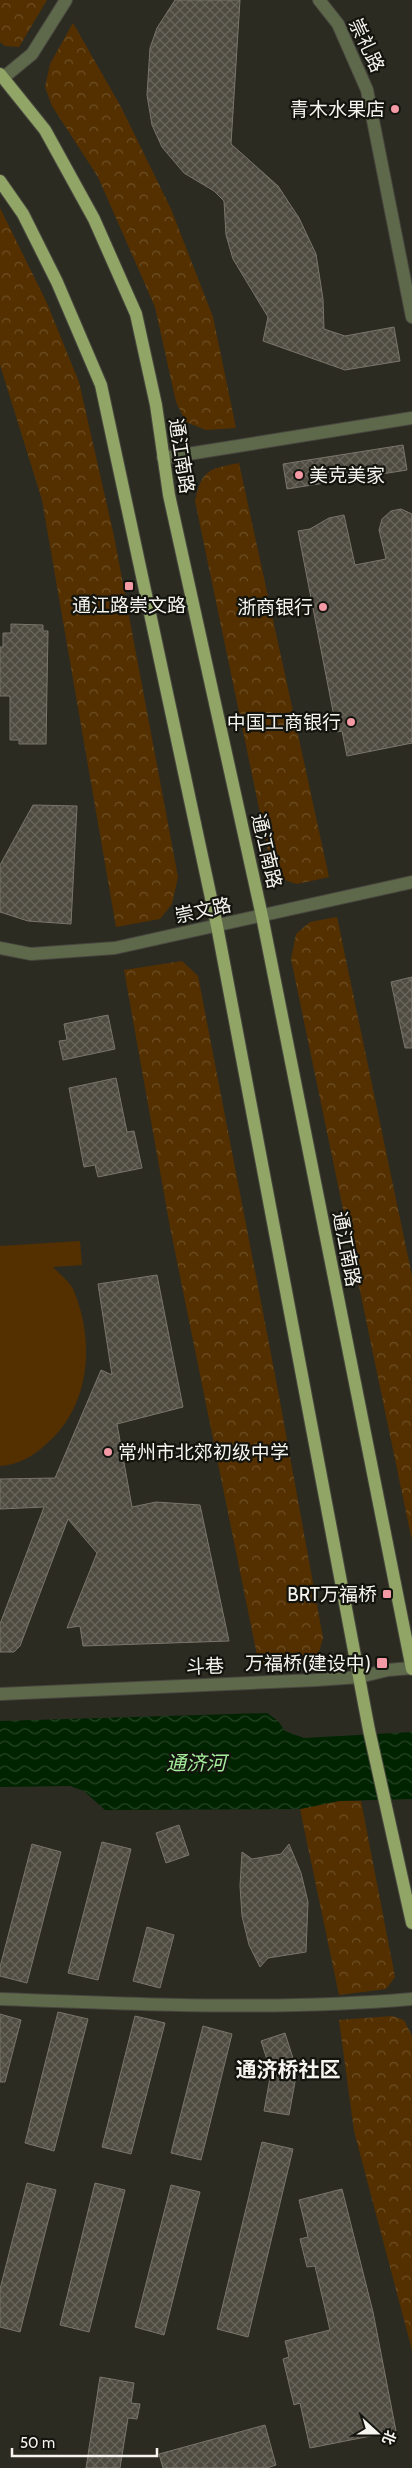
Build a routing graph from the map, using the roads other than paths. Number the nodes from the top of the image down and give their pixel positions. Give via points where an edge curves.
1 (66, 0) edge
2 (319, 0) edge
3 (2, 75) edge
4 (0, 181) edge
5 (412, 317) edge
6 (412, 418) edge
7 (163, 458) junction
8 (412, 882) edge
9 (262, 916) junction
10 (217, 926) junction
11 (0, 948) edge
12 (412, 1668) edge
13 (359, 1677) junction
14 (0, 1694) edge
15 (412, 1923) edge
16 (0, 1999) edge
17 (412, 2000) edge

1 - 3 street via 32,54
2 - 5 street, 崇礼路 via 338,24 367,90
3 - 7 main road, 通江南路 via 45,130 94,218 136,314 156,405
4 - 10 main road via 23,214 57,282 101,386
6 - 7 street
7 - 9 main road, 通江南路
8 - 9 street, 崇文路
9 - 10 street, 崇文路
9 - 12 main road, 通江南路
10 - 11 street, 崇文路 via 115,948 30,954
10 - 13 main road
12 - 13 street, 斗巷
13 - 14 street, 斗巷
13 - 15 main road via 384,1805
16 - 17 street via 342,2006

